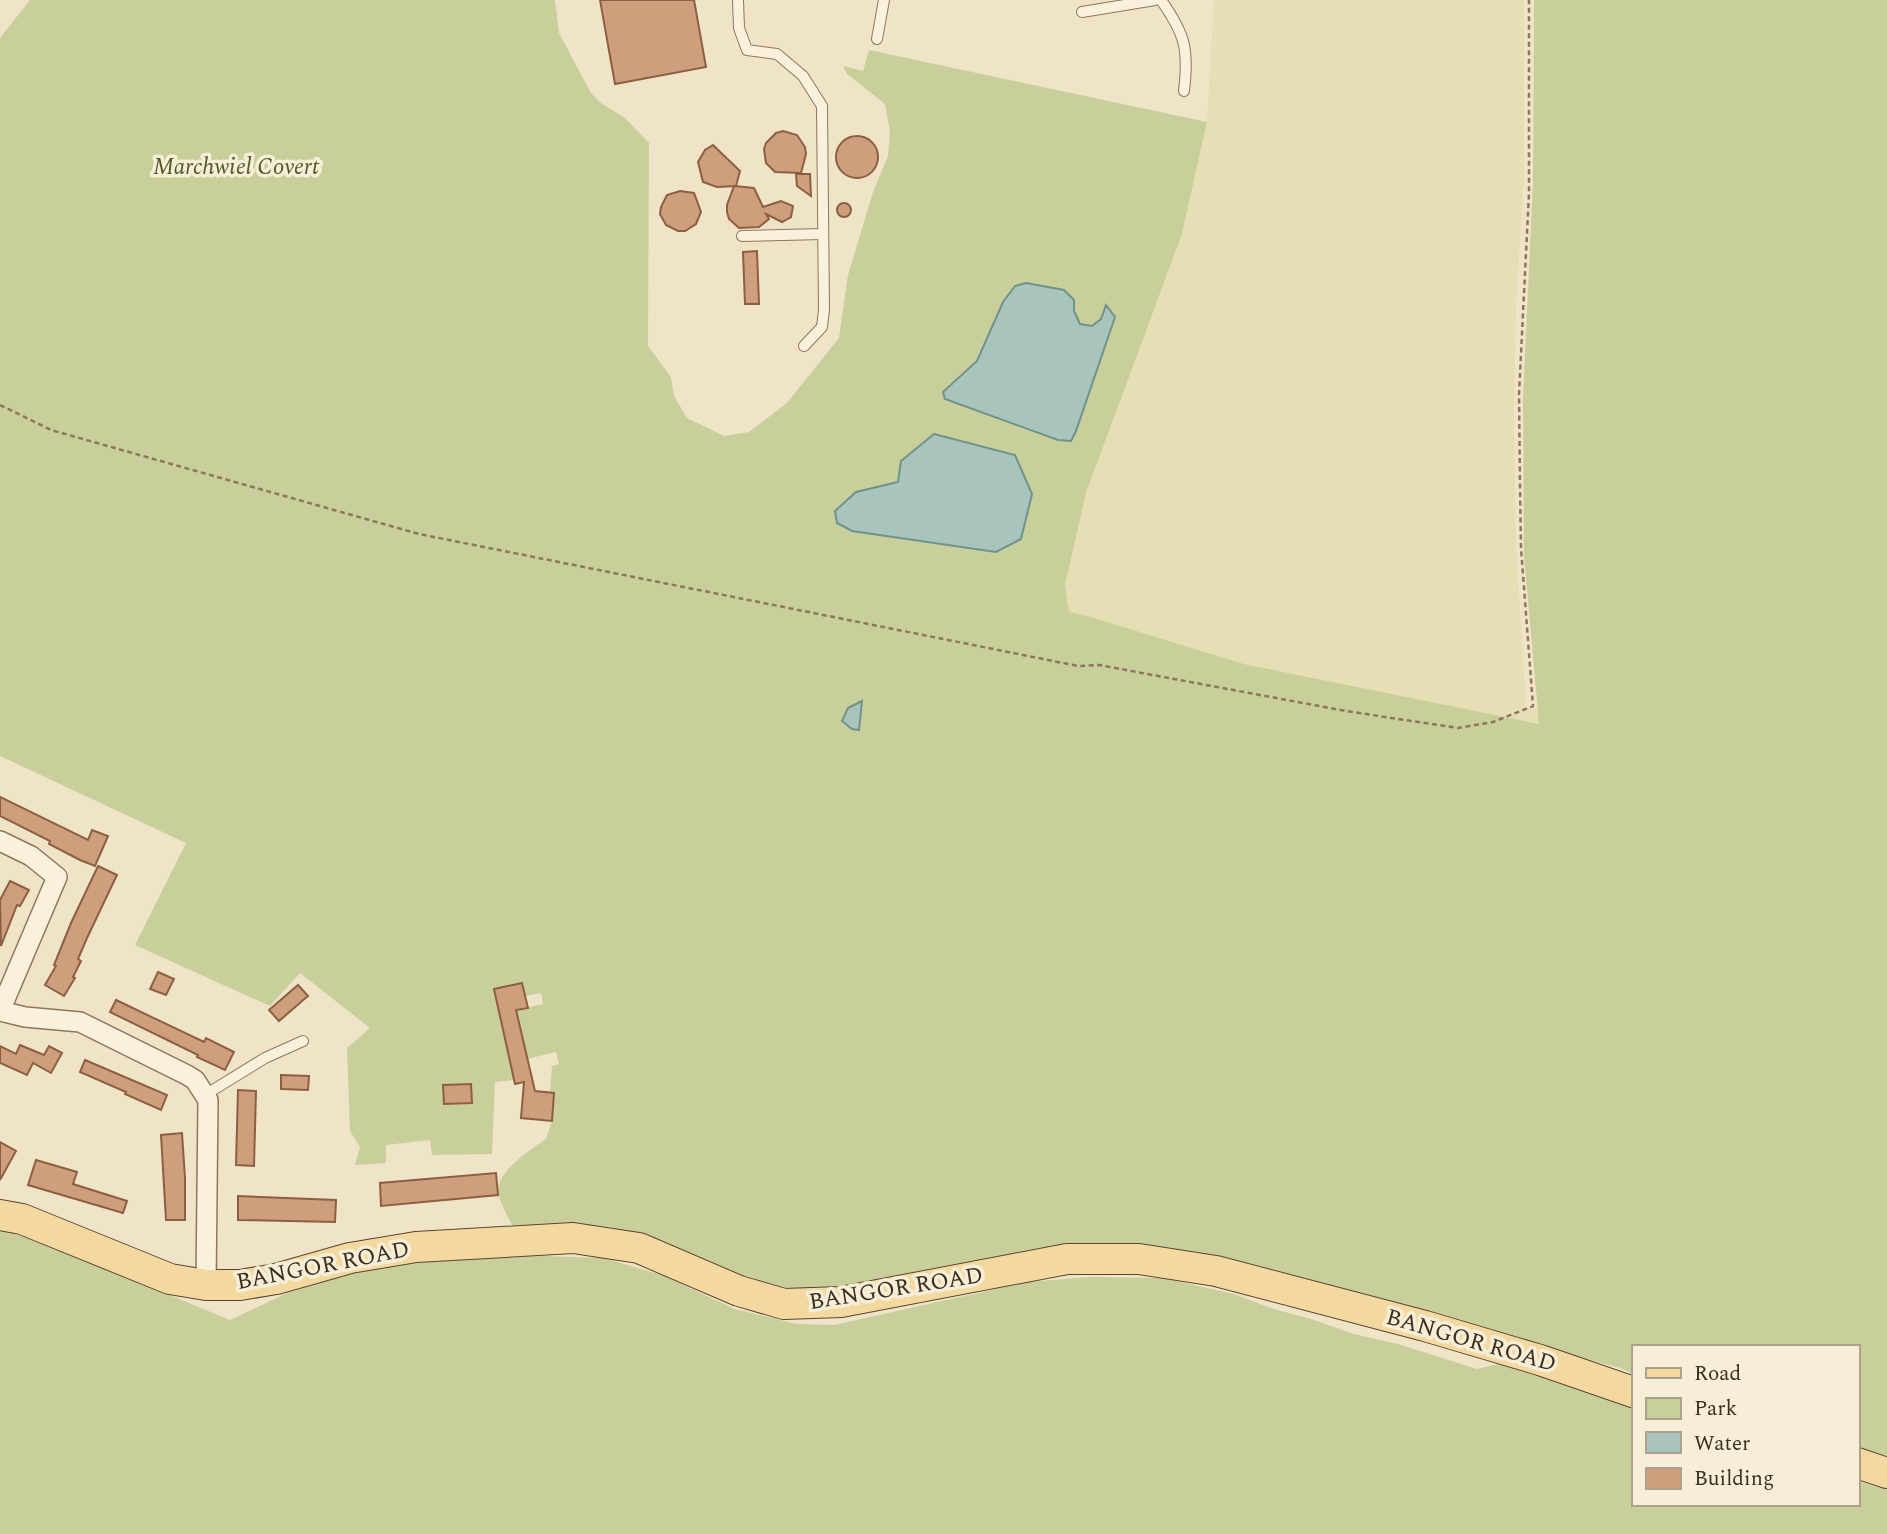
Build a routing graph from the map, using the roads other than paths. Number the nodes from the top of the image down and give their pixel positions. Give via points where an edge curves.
1 (738, 0) edge
2 (884, 0) edge
3 (1158, 0) edge
4 (1082, 12) dead end
5 (877, 39) dead end
6 (1184, 91) dead end
7 (823, 234) junction
8 (742, 236) dead end
9 (804, 346) dead end
10 (0, 841) edge
11 (0, 1011) edge
12 (303, 1041) dead end
13 (205, 1095) junction
14 (0, 1216) edge
15 (206, 1285) junction
16 (1632, 1392) edge
17 (1859, 1464) edge
18 (1887, 1473) edge

1 - 7 lane via 739,28 747,50 777,54 803,76 822,106
2 - 5 lane
3 - 4 lane
3 - 6 lane via 1179,25 1188,59
7 - 8 lane
7 - 9 lane via 822,327
10 - 11 street via 31,856 57,877
11 - 13 street via 80,1022 187,1075
12 - 13 lane
13 - 15 street
14 - 15 main road, BANGOR ROAD via 22,1219 170,1279
15 - 16 main road, BANGOR ROAD via 276,1279 351,1258 416,1247 573,1238 639,1248 739,1292 784,1304 814,1305 1067,1259 1139,1259 1216,1271 1345,1305
17 - 18 main road

